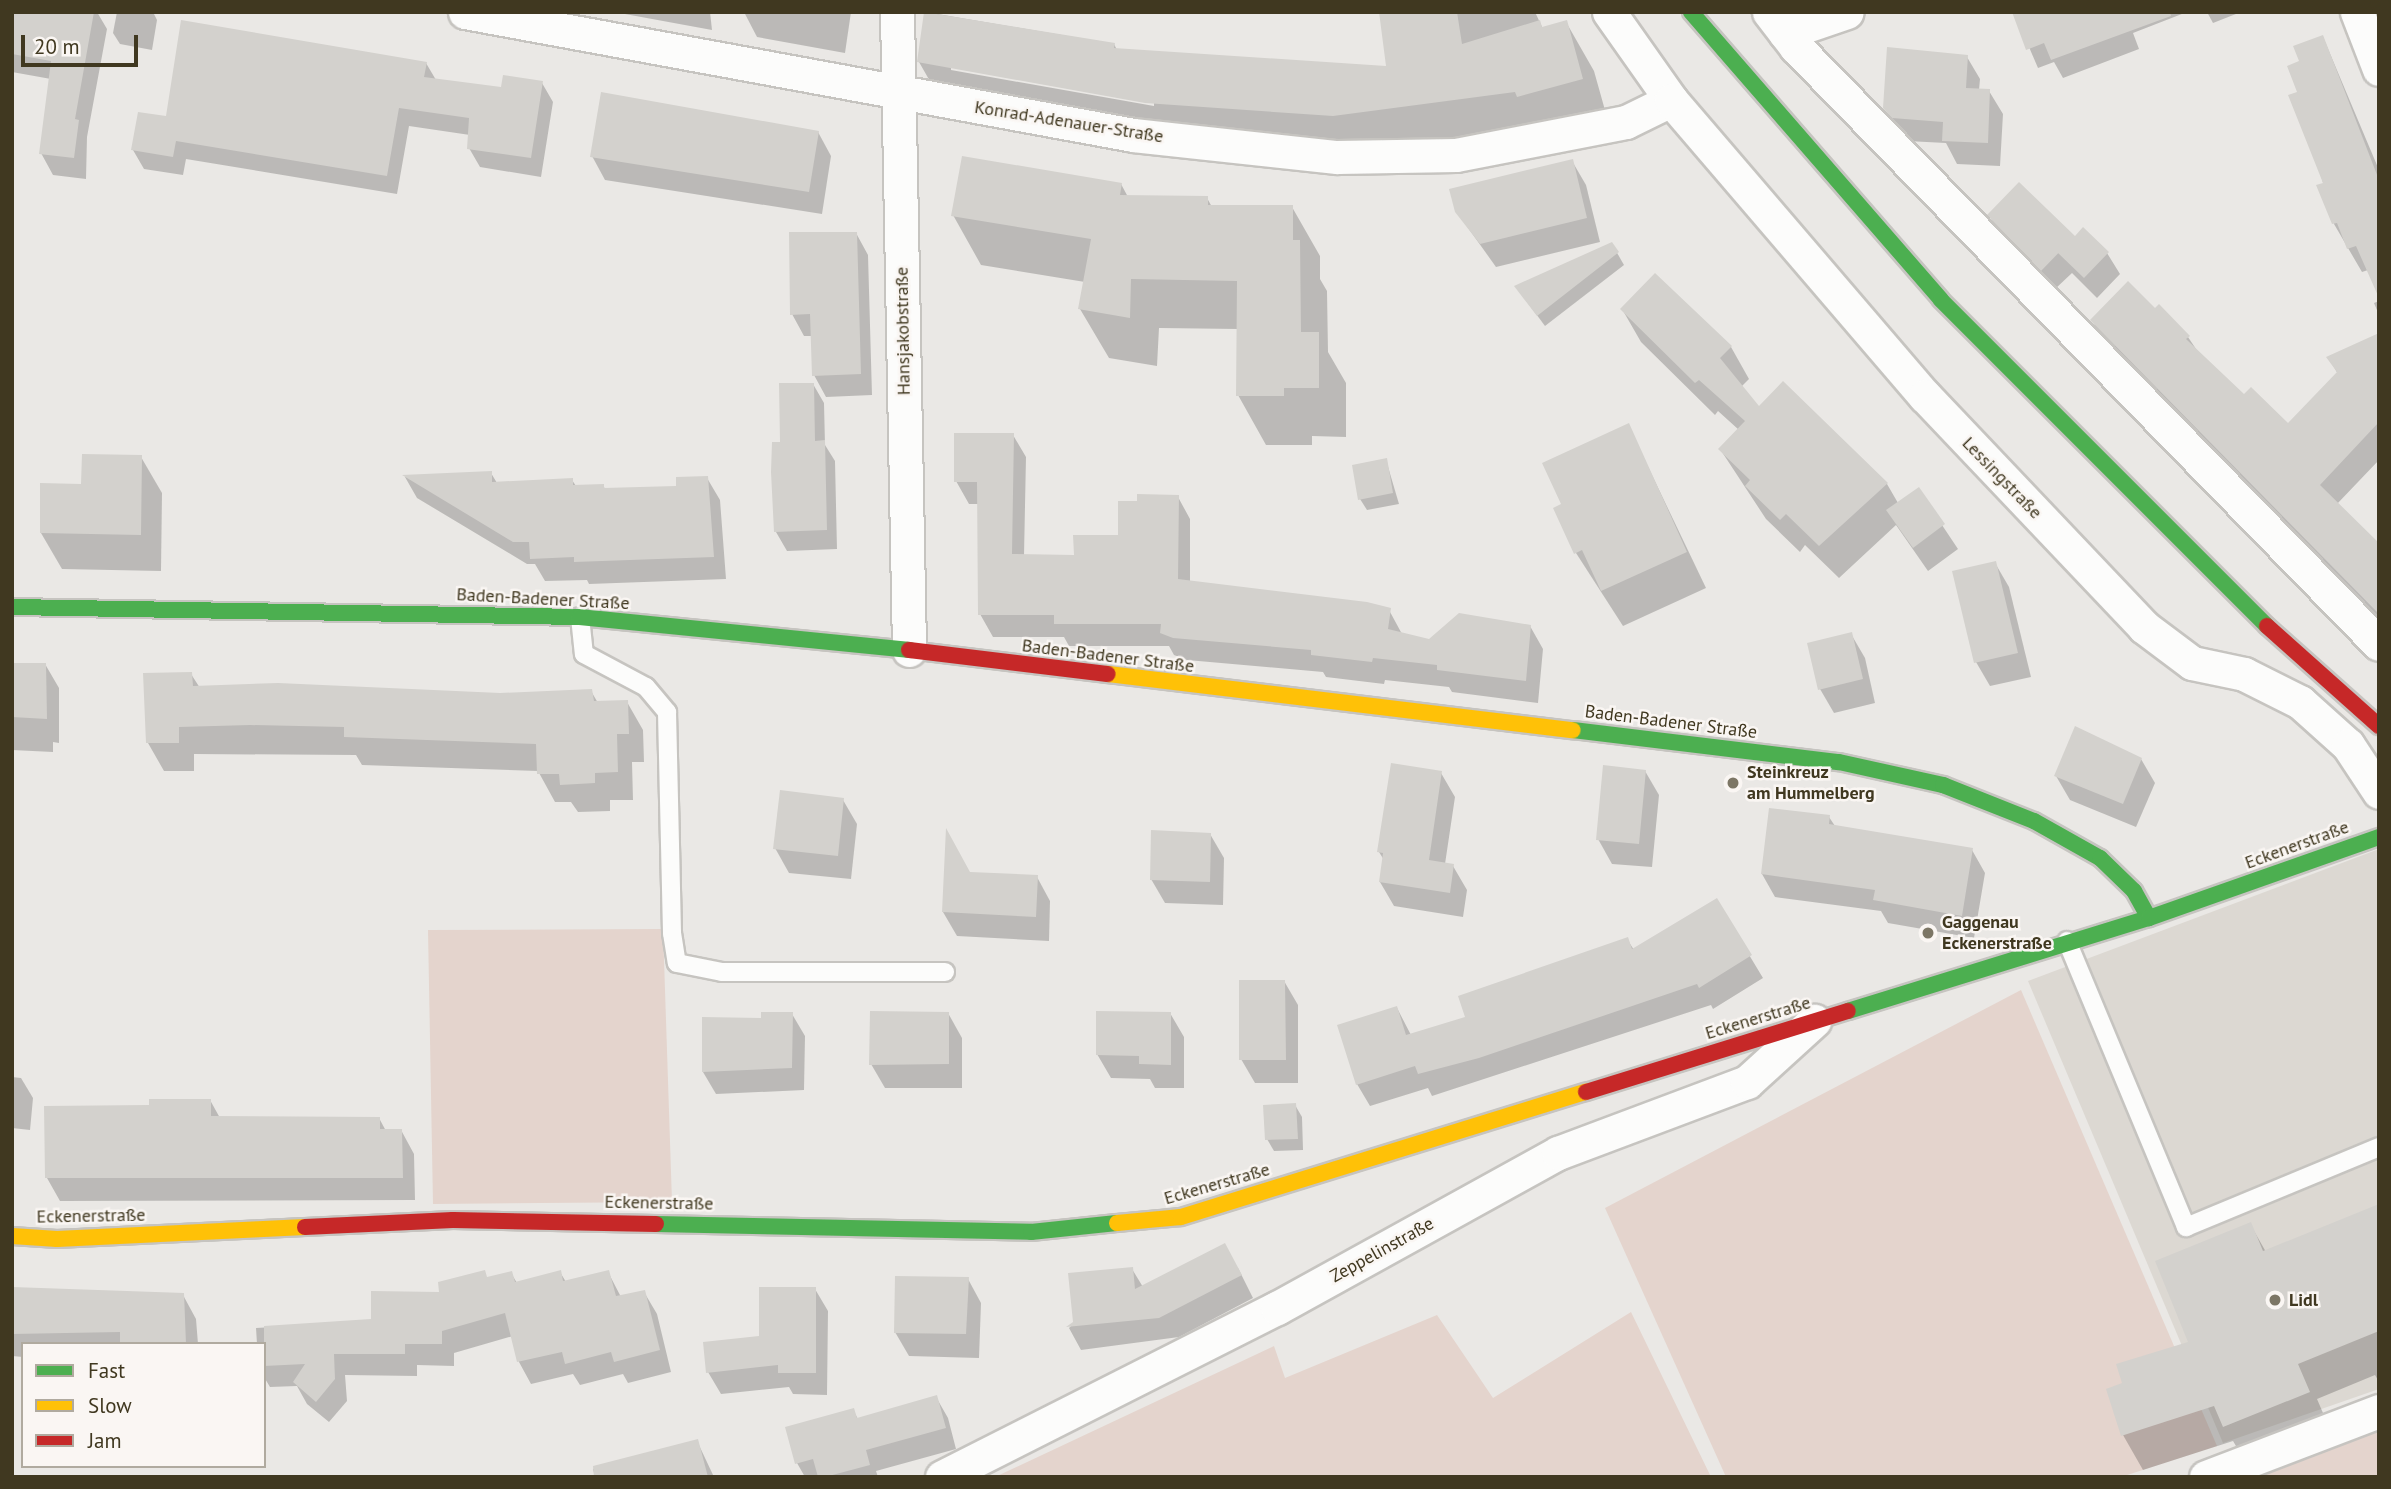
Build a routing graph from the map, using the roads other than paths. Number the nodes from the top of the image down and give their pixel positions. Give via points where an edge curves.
1 (465, 12) edge
2 (897, 12) edge
3 (1609, 12) edge
4 (1691, 12) edge
5 (1847, 12) edge
6 (2357, 12) edge
7 (1777, 23) edge
8 (2379, 69) edge
9 (899, 93) junction
10 (1671, 100) junction
11 (12, 607) edge
12 (580, 617) junction
13 (2379, 644) edge
14 (909, 650) junction
15 (2379, 726) edge
16 (2379, 792) edge
17 (2379, 837) edge
18 (2149, 918) junction
19 (2066, 941) junction
20 (945, 972) dead end
21 (1816, 1020) junction
22 (2379, 1147) edge
23 (12, 1236) edge
24 (2379, 1411) edge
25 (942, 1477) edge
26 (2206, 1477) edge

1 - 9 street, Konrad-Adenauer-Straße
2 - 9 street, Hansjakobstraße
3 - 10 street, Lessingstraße
4 - 15 street via 1941,300 2251,612
5 - 7 street
6 - 8 street
7 - 13 street
9 - 10 street, Konrad-Adenauer-Straße via 1133,135 1337,158 1456,155 1626,122
9 - 14 street, Hansjakobstraße
10 - 16 street, Lessingstraße via 1925,396 2144,627 2192,663 2244,674 2300,702 2348,745
11 - 12 street, Baden-Badener Straße
12 - 14 street, Baden-Badener Straße
12 - 20 lane via 584,654 646,687 667,712 672,933 677,963 722,972
14 - 18 street, Baden-Badener Straße via 1839,762 1943,785 2034,821 2100,858 2134,891
17 - 18 street, Eckenerstraße
18 - 19 street, Eckenerstraße
19 - 21 street, Eckenerstraße
19 - 22 lane via 2186,1227
21 - 23 street, Eckenerstraße via 1181,1217 1031,1232 453,1220 57,1239
21 - 25 street, Zeppelinstraße via 1747,1082 1558,1153 1277,1308
24 - 26 street

